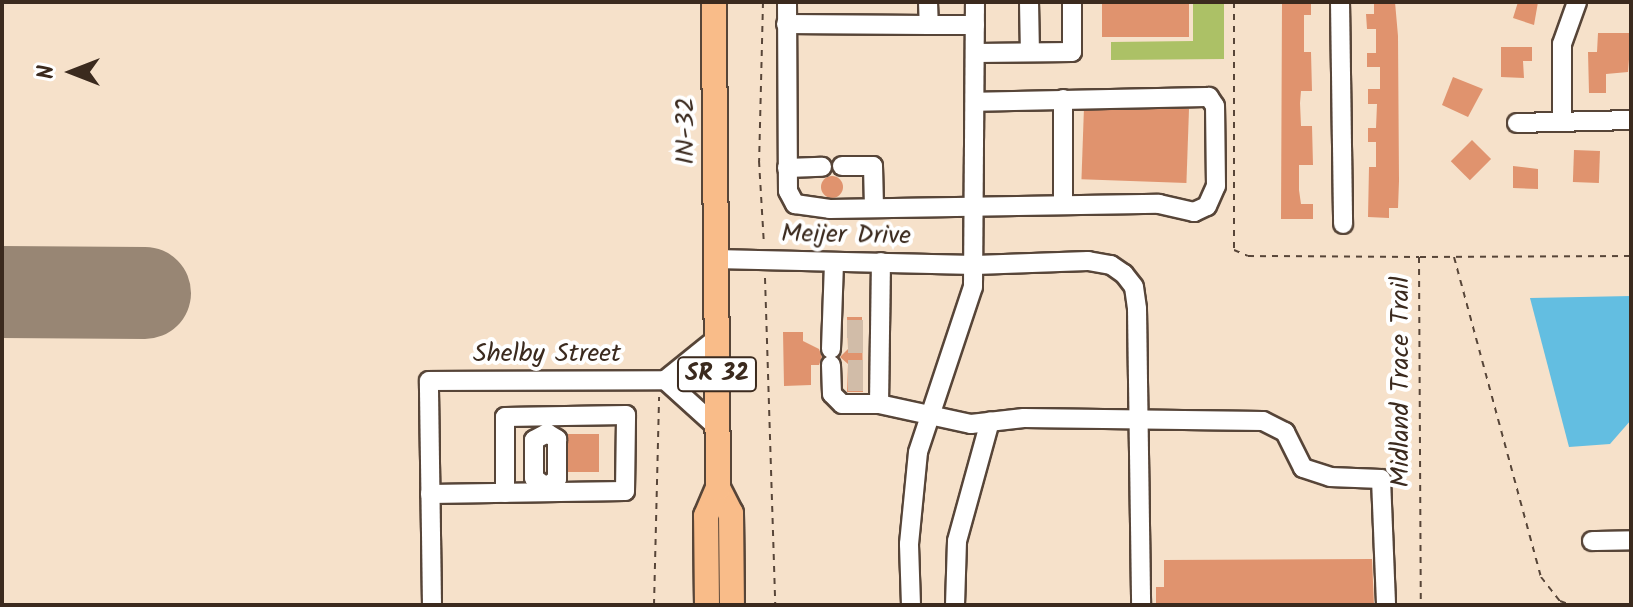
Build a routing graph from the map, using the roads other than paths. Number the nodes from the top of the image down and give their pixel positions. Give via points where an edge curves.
1 (714, 2) edge
2 (787, 2) edge
3 (928, 2) edge
4 (975, 2) edge
5 (1029, 2) edge
6 (1072, 2) edge
7 (1340, 2) edge
8 (1577, 2) edge
9 (786, 24) junction
10 (929, 25) junction
11 (975, 25) junction
12 (1030, 52) junction
13 (976, 53) junction
14 (1063, 99) junction
15 (975, 102) junction
16 (1562, 120) junction
17 (1631, 120) edge
18 (1517, 123) dead end
19 (842, 166) dead end
20 (822, 167) dead end
21 (787, 168) junction
22 (1063, 204) junction
23 (975, 205) junction
24 (874, 208) junction
25 (1343, 224) dead end
26 (715, 259) junction
27 (834, 262) junction
28 (881, 262) junction
29 (975, 265) junction
30 (716, 339) junction
31 (853, 356) junction
32 (662, 380) junction
33 (879, 404) junction
34 (928, 415) junction
35 (1139, 419) junction
36 (990, 421) junction
37 (547, 425) junction
38 (718, 428) junction
39 (718, 488) junction
40 (546, 490) junction
41 (505, 493) junction
42 (430, 494) junction
43 (1631, 540) edge
44 (1592, 541) dead end
45 (432, 605) edge
46 (707, 605) edge
47 (732, 605) edge
48 (911, 605) edge
49 (955, 605) edge
50 (1141, 605) edge
51 (1386, 605) edge

1 - 26 main road, IN-32 / SR 32
2 - 9 street
3 - 10 street
4 - 11 street
5 - 12 street
6 - 12 street via 1072,52
7 - 25 street
8 - 16 street via 1562,44
9 - 10 street
9 - 21 street
10 - 11 street
11 - 13 street
12 - 13 street
13 - 15 street
14 - 15 street
14 - 22 street
14 - 22 street via 1209,97 1215,106 1216,186 1207,206 1194,212 1159,204
15 - 23 street
16 - 17 street
16 - 18 street
19 - 24 street via 873,166
20 - 21 street
21 - 24 street via 788,191 795,204
22 - 23 street
23 - 24 street
23 - 29 street
26 - 27 street, Meijer Drive
26 - 30 main road, SR 32
27 - 28 street, Meijer Drive
27 - 31 street
28 - 29 street, Meijer Drive
28 - 31 street
29 - 34 street via 967,317
29 - 35 street, Meijer Drive via 1088,261 1111,265 1124,274 1134,287 1137,309
30 - 32 street
30 - 38 main road, SR 32
31 - 33 street
31 - 33 street via 832,394 842,404
32 - 38 street
32 - 42 street, Shelby Street via 429,381
33 - 34 street
34 - 36 street via 971,424
34 - 48 street via 912,499
35 - 36 street
35 - 50 street, Meijer Drive
35 - 51 street via 1263,421 1285,432 1303,468 1330,477 1381,479
36 - 49 street via 957,541
37 - 40 street
37 - 40 street via 626,415 625,491
37 - 41 street via 505,417
38 - 39 main road, SR 32
39 - 46 main road, SR 32 via 706,516
39 - 47 main road, SR 32 via 731,513
40 - 41 street
41 - 42 street
42 - 45 street
43 - 44 street

